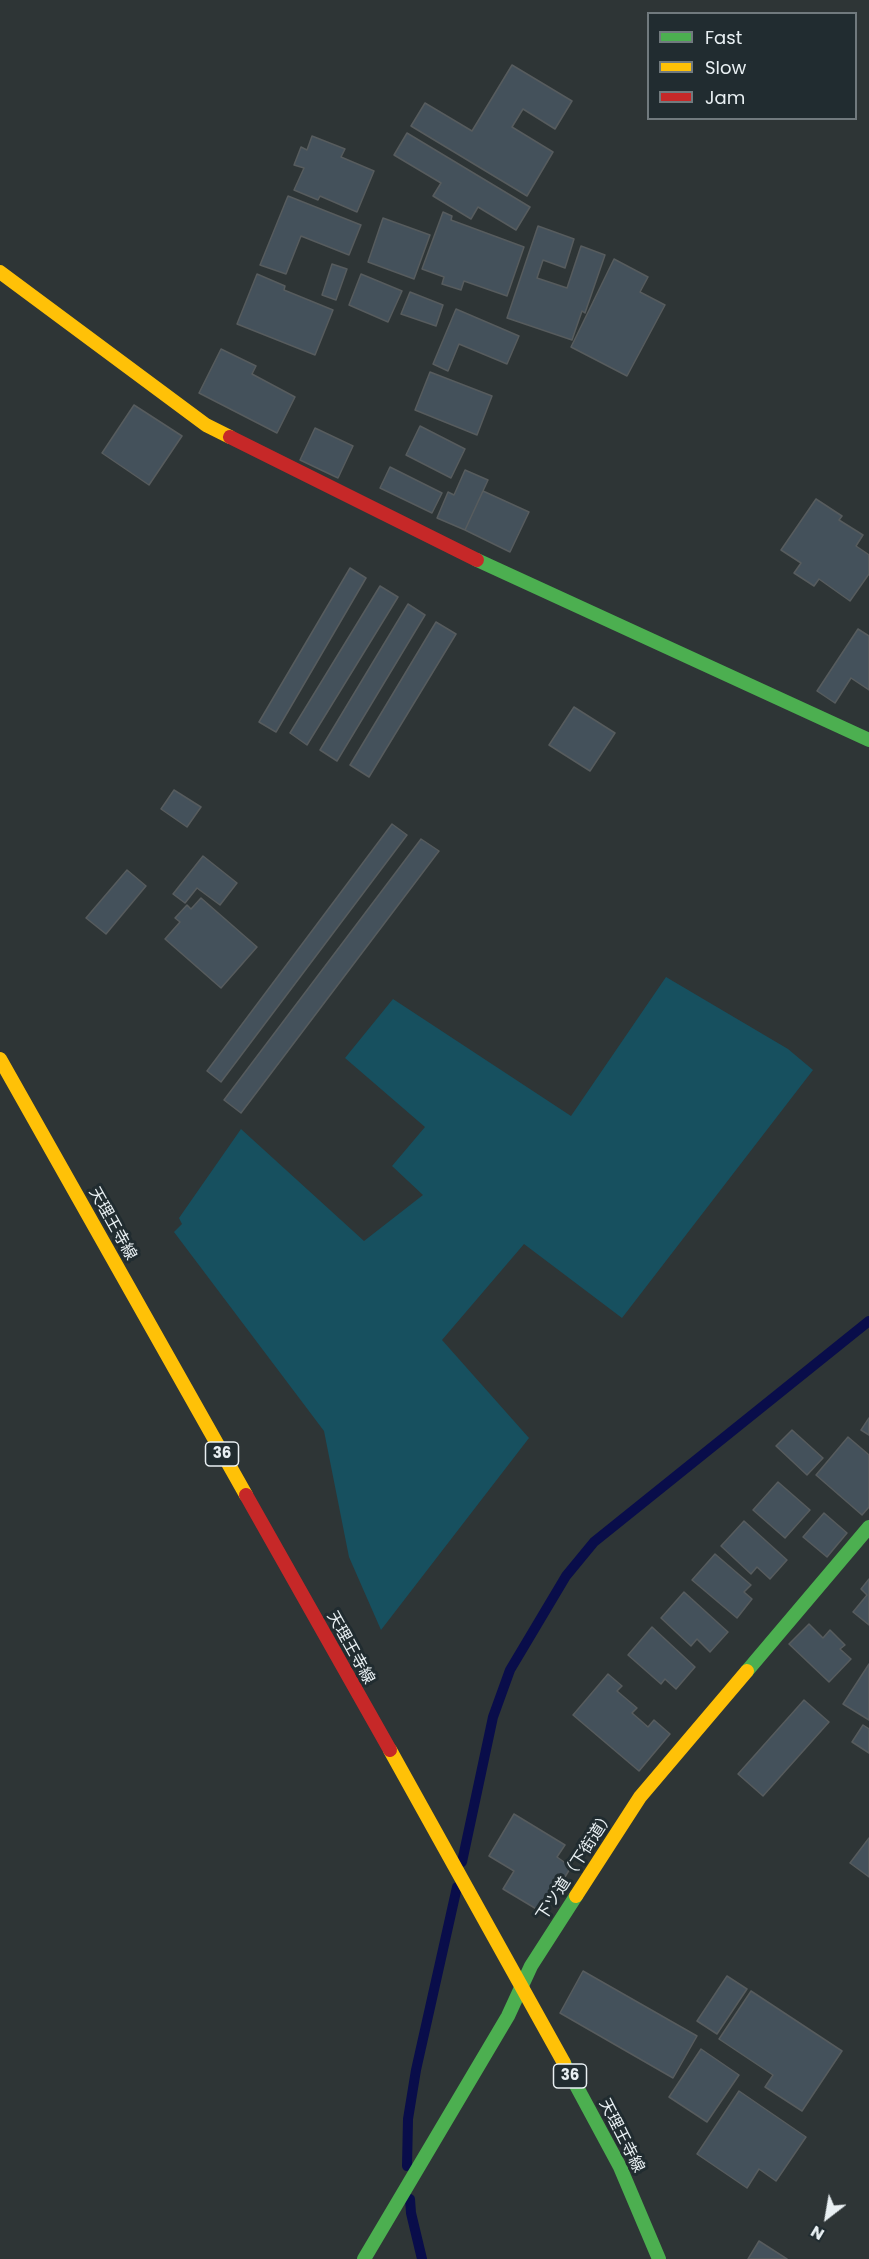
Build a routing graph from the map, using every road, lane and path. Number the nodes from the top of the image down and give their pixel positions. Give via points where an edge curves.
1 (0, 272) edge
2 (869, 740) edge
3 (0, 1059) edge
4 (869, 1527) edge
5 (522, 1988) junction
6 (364, 2259) edge
7 (659, 2259) edge

1 - 2 street via 206,425 442,544
3 - 5 street, 天理王寺線 / 36
4 - 5 street, 下ツ道（下街道） via 640,1797 531,1966
5 - 6 street, 下ツ道（下街道）
5 - 7 street, 天理王寺線 / 36 via 620,2166

